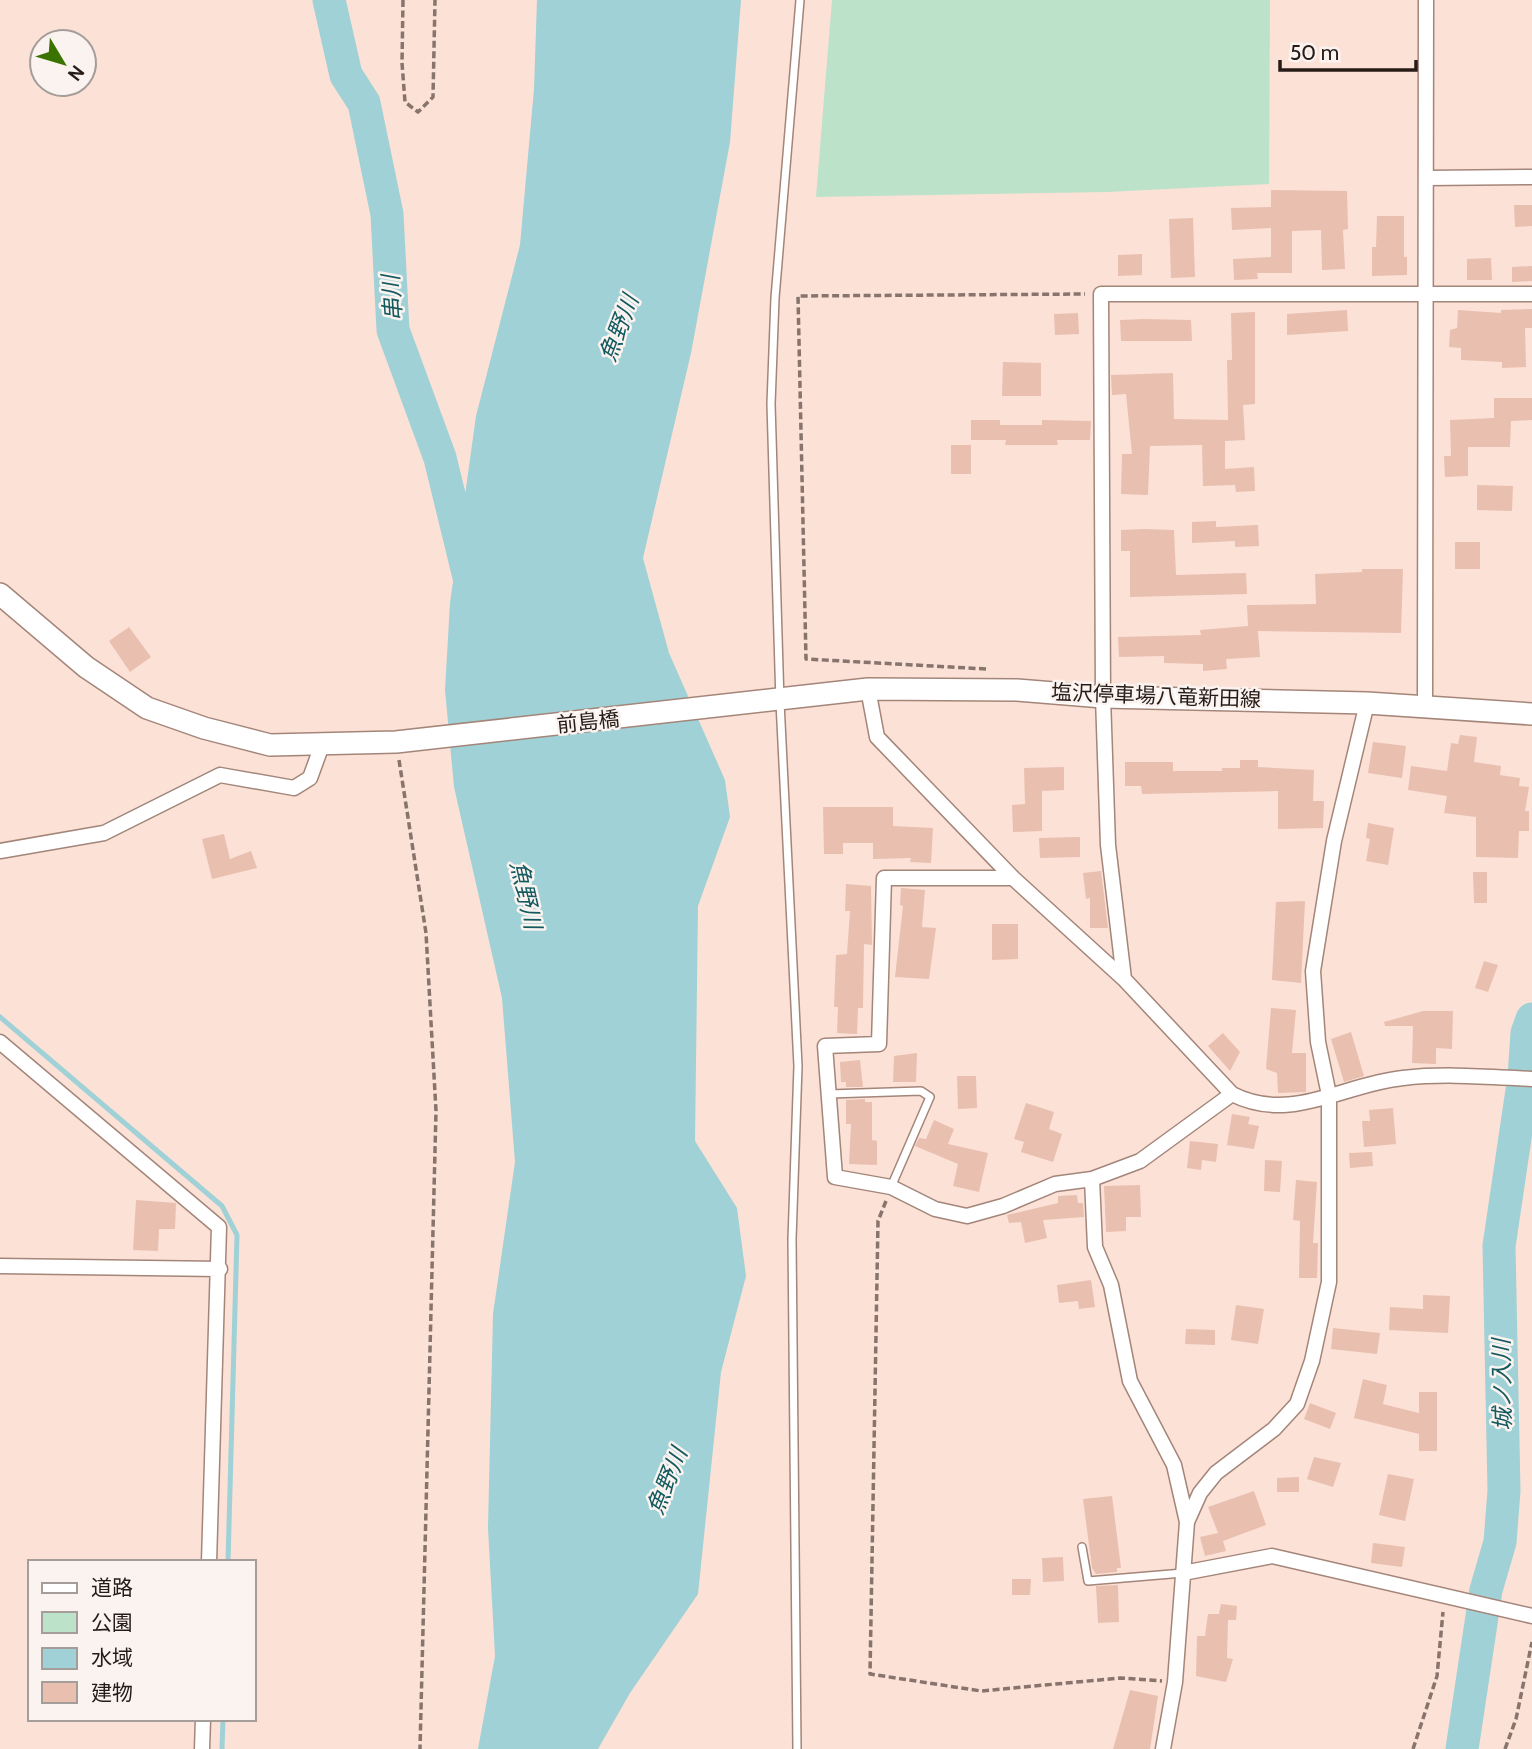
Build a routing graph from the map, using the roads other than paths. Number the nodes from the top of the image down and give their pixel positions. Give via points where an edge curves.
1 (800, 0) edge
2 (1426, 0) edge
3 (1532, 177) edge
4 (1426, 178) junction
5 (1423, 294) junction
6 (1532, 294) edge
7 (3, 600) edge
8 (868, 690) junction
9 (1103, 697) junction
10 (780, 702) junction
11 (1367, 703) junction
12 (1425, 706) junction
13 (1532, 714) edge
14 (322, 745) junction
15 (0, 851) edge
16 (1013, 878) junction
17 (1124, 979) junction
18 (0, 1042) edge
19 (1532, 1079) edge
20 (829, 1094) junction
21 (1232, 1094) junction
22 (1329, 1095) junction
23 (1092, 1179) junction
24 (891, 1187) junction
25 (0, 1266) edge
26 (220, 1269) junction
27 (1187, 1522) junction
28 (1082, 1547) dead end
29 (209, 1560) edge
30 (1183, 1573) junction
31 (1532, 1616) edge
32 (203, 1721) edge
33 (202, 1749) edge
34 (797, 1749) edge
35 (1163, 1749) edge

1 - 10 lane via 775,298 772,390
2 - 4 street
3 - 4 street
4 - 5 street
5 - 6 street
5 - 9 street via 1101,294
5 - 12 street
7 - 14 main road via 86,667 147,708 270,746
8 - 9 main road, 塩沢停車場八竜新田線 via 1017,690
8 - 10 main road, 塩沢停車場八竜新田線
8 - 16 street via 877,737
9 - 11 main road, 塩沢停車場八竜新田線
9 - 17 street via 1108,845
10 - 14 main road, 前島橋 via 396,742
10 - 34 lane via 798,1066 792,1239
11 - 12 main road, 塩沢停車場八竜新田線
11 - 22 street via 1334,841 1313,971 1318,1042
12 - 13 main road, 塩沢停車場八竜新田線
14 - 15 street via 310,778 294,788 220,775 104,833
16 - 17 street
16 - 20 street via 884,878 879,1044 825,1046
17 - 21 street
18 - 26 street via 219,1227
19 - 22 street via 1405,1077
20 - 24 street via 835,1177
20 - 24 lane via 922,1091 930,1097
21 - 22 street via 1254,1105 1289,1107
21 - 23 street via 1140,1161
22 - 27 street via 1329,1282 1312,1361 1297,1404 1274,1429 1216,1473 1200,1493
23 - 24 street via 1055,1184 967,1216 935,1209
23 - 27 street via 1095,1247 1111,1285 1130,1381 1174,1465
25 - 26 street
26 - 29 street
27 - 30 street
28 - 30 lane via 1088,1581
30 - 31 street via 1272,1556
30 - 35 street
32 - 33 street

